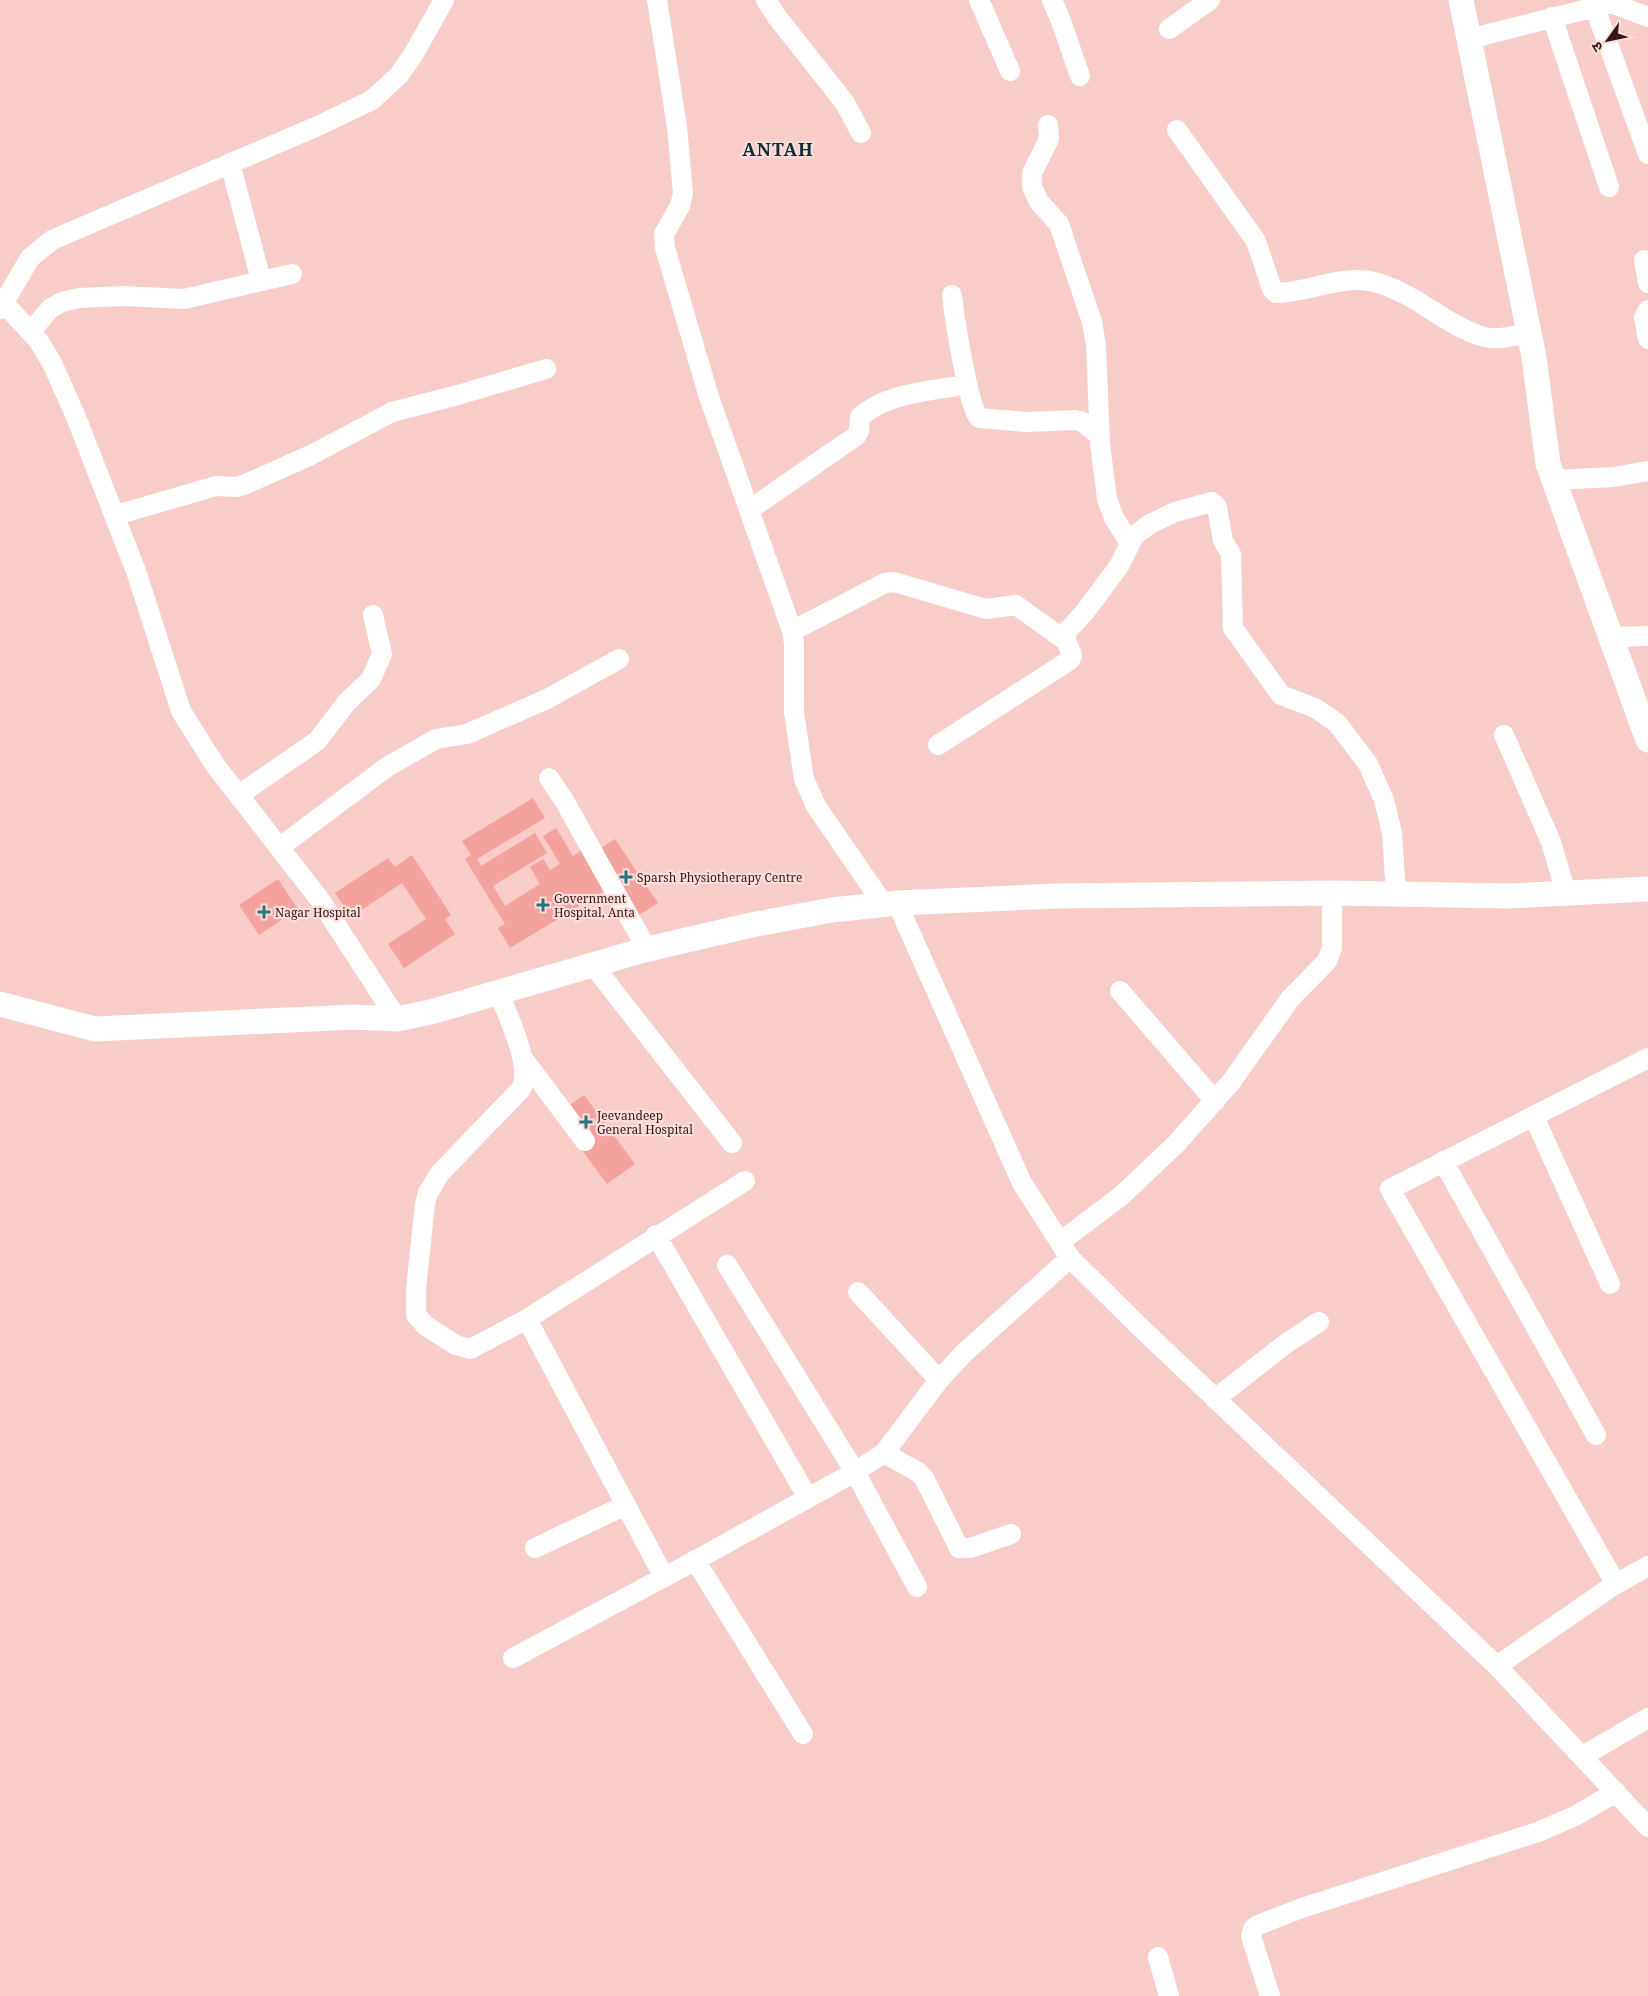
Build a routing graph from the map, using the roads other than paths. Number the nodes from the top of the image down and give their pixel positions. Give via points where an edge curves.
1 (444, 0) edge
2 (657, 0) edge
3 (766, 0) edge
4 (979, 0) edge
5 (1052, 0) edge
6 (1210, 0) edge
7 (1461, 0) edge
8 (1595, 8) junction
9 (1552, 17) junction
10 (1648, 17) edge
11 (1168, 29) dead end
12 (1470, 39) junction
13 (1010, 72) dead end
14 (1080, 76) dead end
15 (1048, 125) dead end
16 (1177, 130) dead end
17 (861, 133) dead end
18 (1648, 154) edge
19 (230, 163) junction
20 (1609, 187) dead end
21 (1644, 260) dead end
22 (292, 274) dead end
23 (261, 280) junction
24 (1648, 283) edge
25 (952, 295) dead end
26 (2, 306) edge
27 (1648, 310) edge
28 (31, 331) junction
29 (1530, 333) junction
30 (1648, 339) edge
31 (546, 369) dead end
32 (968, 384) junction
33 (1100, 436) junction
34 (1648, 471) edge
35 (1554, 480) junction
36 (750, 510) junction
37 (116, 515) junction
38 (1130, 544) junction
39 (374, 615) dead end
40 (792, 631) junction
41 (1648, 636) edge
42 (1611, 637) junction
43 (1066, 641) junction
44 (619, 659) dead end
45 (1504, 735) dead end
46 (1648, 740) edge
47 (938, 745) dead end
48 (549, 778) dead end
49 (239, 795) junction
50 (280, 847) junction
51 (1648, 889) edge
52 (1332, 893) junction
53 (1566, 893) junction
54 (1396, 894) junction
55 (891, 904) junction
56 (647, 949) junction
57 (593, 965) junction
58 (1120, 991) dead end
59 (500, 994) junction
60 (0, 1004) edge
61 (397, 1019) junction
62 (522, 1056) junction
63 (1648, 1058) edge
64 (1215, 1101) junction
65 (1534, 1117) junction
66 (585, 1141) dead end
67 (732, 1143) dead end
68 (1443, 1161) junction
69 (745, 1181) dead end
70 (656, 1236) junction
71 (1065, 1250) junction
72 (727, 1265) dead end
73 (1610, 1284) dead end
74 (858, 1292) dead end
75 (526, 1319) junction
76 (1319, 1322) dead end
77 (939, 1380) junction
78 (1215, 1399) junction
79 (1596, 1434) dead end
80 (884, 1453) junction
81 (855, 1472) junction
82 (808, 1498) junction
83 (626, 1505) junction
84 (1011, 1534) dead end
85 (535, 1548) dead end
86 (695, 1560) junction
87 (1648, 1566) edge
88 (664, 1577) junction
89 (1616, 1584) junction
90 (917, 1587) dead end
91 (513, 1658) dead end
92 (1497, 1666) junction
93 (1648, 1718) edge
94 (803, 1734) dead end
95 (1584, 1756) junction
96 (1616, 1792) junction
97 (1647, 1825) edge
98 (1158, 1958) dead end
99 (1169, 1996) edge
100 (1270, 1996) edge

1 - 19 street via 408,62 378,96 320,126
2 - 36 street via 683,193 680,206 664,234 665,248 709,397
3 - 17 street via 845,103
4 - 13 street
5 - 14 street
6 - 11 street
7 - 12 main road
8 - 9 street
8 - 10 street via 1611,3
8 - 18 street
9 - 12 street
9 - 20 street
12 - 29 main road
15 - 33 street via 1049,139 1032,173 1032,187 1039,202 1059,224 1092,322
16 - 29 street via 1256,241 1276,293 1353,280 1375,282 1396,289 1447,320 1484,337
19 - 23 street
19 - 26 street via 52,240 30,258
21 - 24 street
22 - 23 street
23 - 28 street via 184,299 79,298 51,308
25 - 32 street
26 - 28 street
27 - 30 street via 1644,318
28 - 37 street via 52,363
29 - 35 main road via 1538,374 1546,453
31 - 37 street via 392,412 311,455 246,484 216,486
32 - 33 street via 976,414 983,420 1075,420
32 - 36 street via 894,398 870,410 860,417 856,436
33 - 38 street via 1108,506
34 - 35 street via 1613,477
35 - 42 main road
36 - 40 street
37 - 49 street via 181,711 204,750
38 - 43 street via 1119,566 1068,630
38 - 54 street via 1134,536 1150,524 1175,512 1210,502 1216,505 1223,540 1231,554 1233,628 1280,695 1315,708 1337,723 1368,764 1384,800 1392,833
39 - 49 street via 382,654 371,679 317,741
40 - 43 street via 885,583 894,582 986,609 1016,605
40 - 55 street via 794,712 804,779 816,806
41 - 42 street
42 - 46 main road
43 - 47 street via 1072,655 1070,660
44 - 50 street via 547,699 467,734 436,739 387,767
45 - 53 street via 1551,842
48 - 56 street
49 - 50 street
50 - 61 street via 320,900
51 - 53 main road
52 - 54 main road
52 - 55 main road via 1057,896
52 - 64 street via 1331,956 1281,1010
53 - 54 main road via 1509,896
55 - 56 main road via 784,918
55 - 71 street via 1022,1183
56 - 57 main road
57 - 59 main road
57 - 67 street
58 - 64 street
59 - 61 main road
59 - 62 street
60 - 61 main road via 95,1029 354,1017
62 - 66 street
62 - 75 street via 525,1076 521,1089 440,1173 428,1193 416,1312 426,1326 465,1349
63 - 65 street
64 - 71 street via 1150,1170
65 - 68 street
65 - 73 street
68 - 79 street
68 - 89 street via 1390,1190
69 - 70 street
70 - 75 street
70 - 82 street
71 - 77 street
71 - 78 street
72 - 81 street
74 - 77 street
75 - 83 street
76 - 78 street
77 - 80 street
78 - 92 street
80 - 81 street
80 - 84 street via 924,1478 959,1548 970,1548
81 - 82 street
81 - 90 street
82 - 86 street
83 - 85 street
83 - 88 street
86 - 88 street
86 - 94 street
87 - 89 street
88 - 91 street
89 - 92 street
92 - 95 street
93 - 95 street
95 - 96 street
96 - 97 street
96 - 100 street via 1538,1832 1258,1925 1251,1936
98 - 99 street

